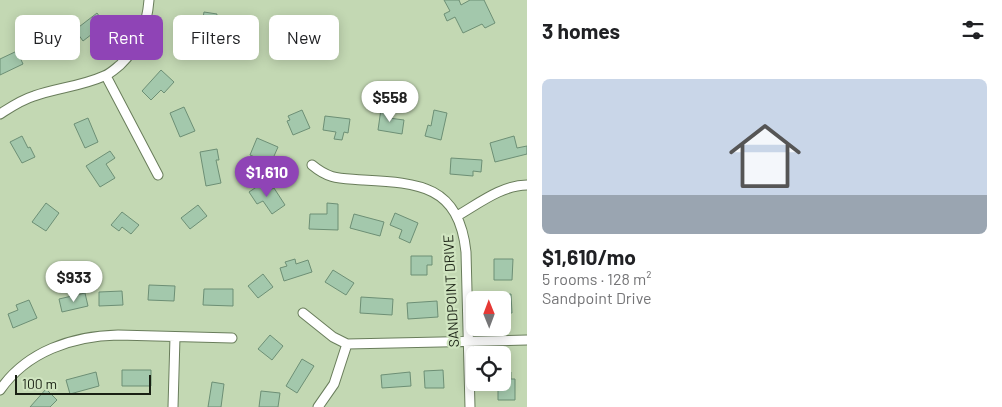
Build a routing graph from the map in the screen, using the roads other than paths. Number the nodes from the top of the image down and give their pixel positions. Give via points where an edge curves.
1 (149, 0) edge
2 (106, 76) junction
3 (0, 114) edge
4 (312, 165) dead end
5 (158, 176) dead end
6 (527, 185) edge
7 (457, 216) junction
8 (303, 313) dead end
9 (175, 337) junction
10 (232, 338) dead end
11 (527, 340) edge
12 (468, 342) junction
13 (347, 344) junction
14 (0, 390) edge
15 (173, 407) edge
16 (318, 407) edge
17 (470, 407) edge

1 - 2 street via 140,39 126,59
2 - 3 street via 31,97
2 - 5 street
4 - 7 street, SANDPOINT DRIVE via 322,174 334,178 399,182 423,187 442,198
6 - 7 street via 506,189
7 - 12 street, SANDPOINT DRIVE via 464,233 466,252
8 - 13 street
9 - 10 street
9 - 14 street via 99,336 66,342 16,371
9 - 15 street
11 - 12 street
12 - 13 street
12 - 17 street, SANDPOINT DRIVE
13 - 16 street via 334,384

